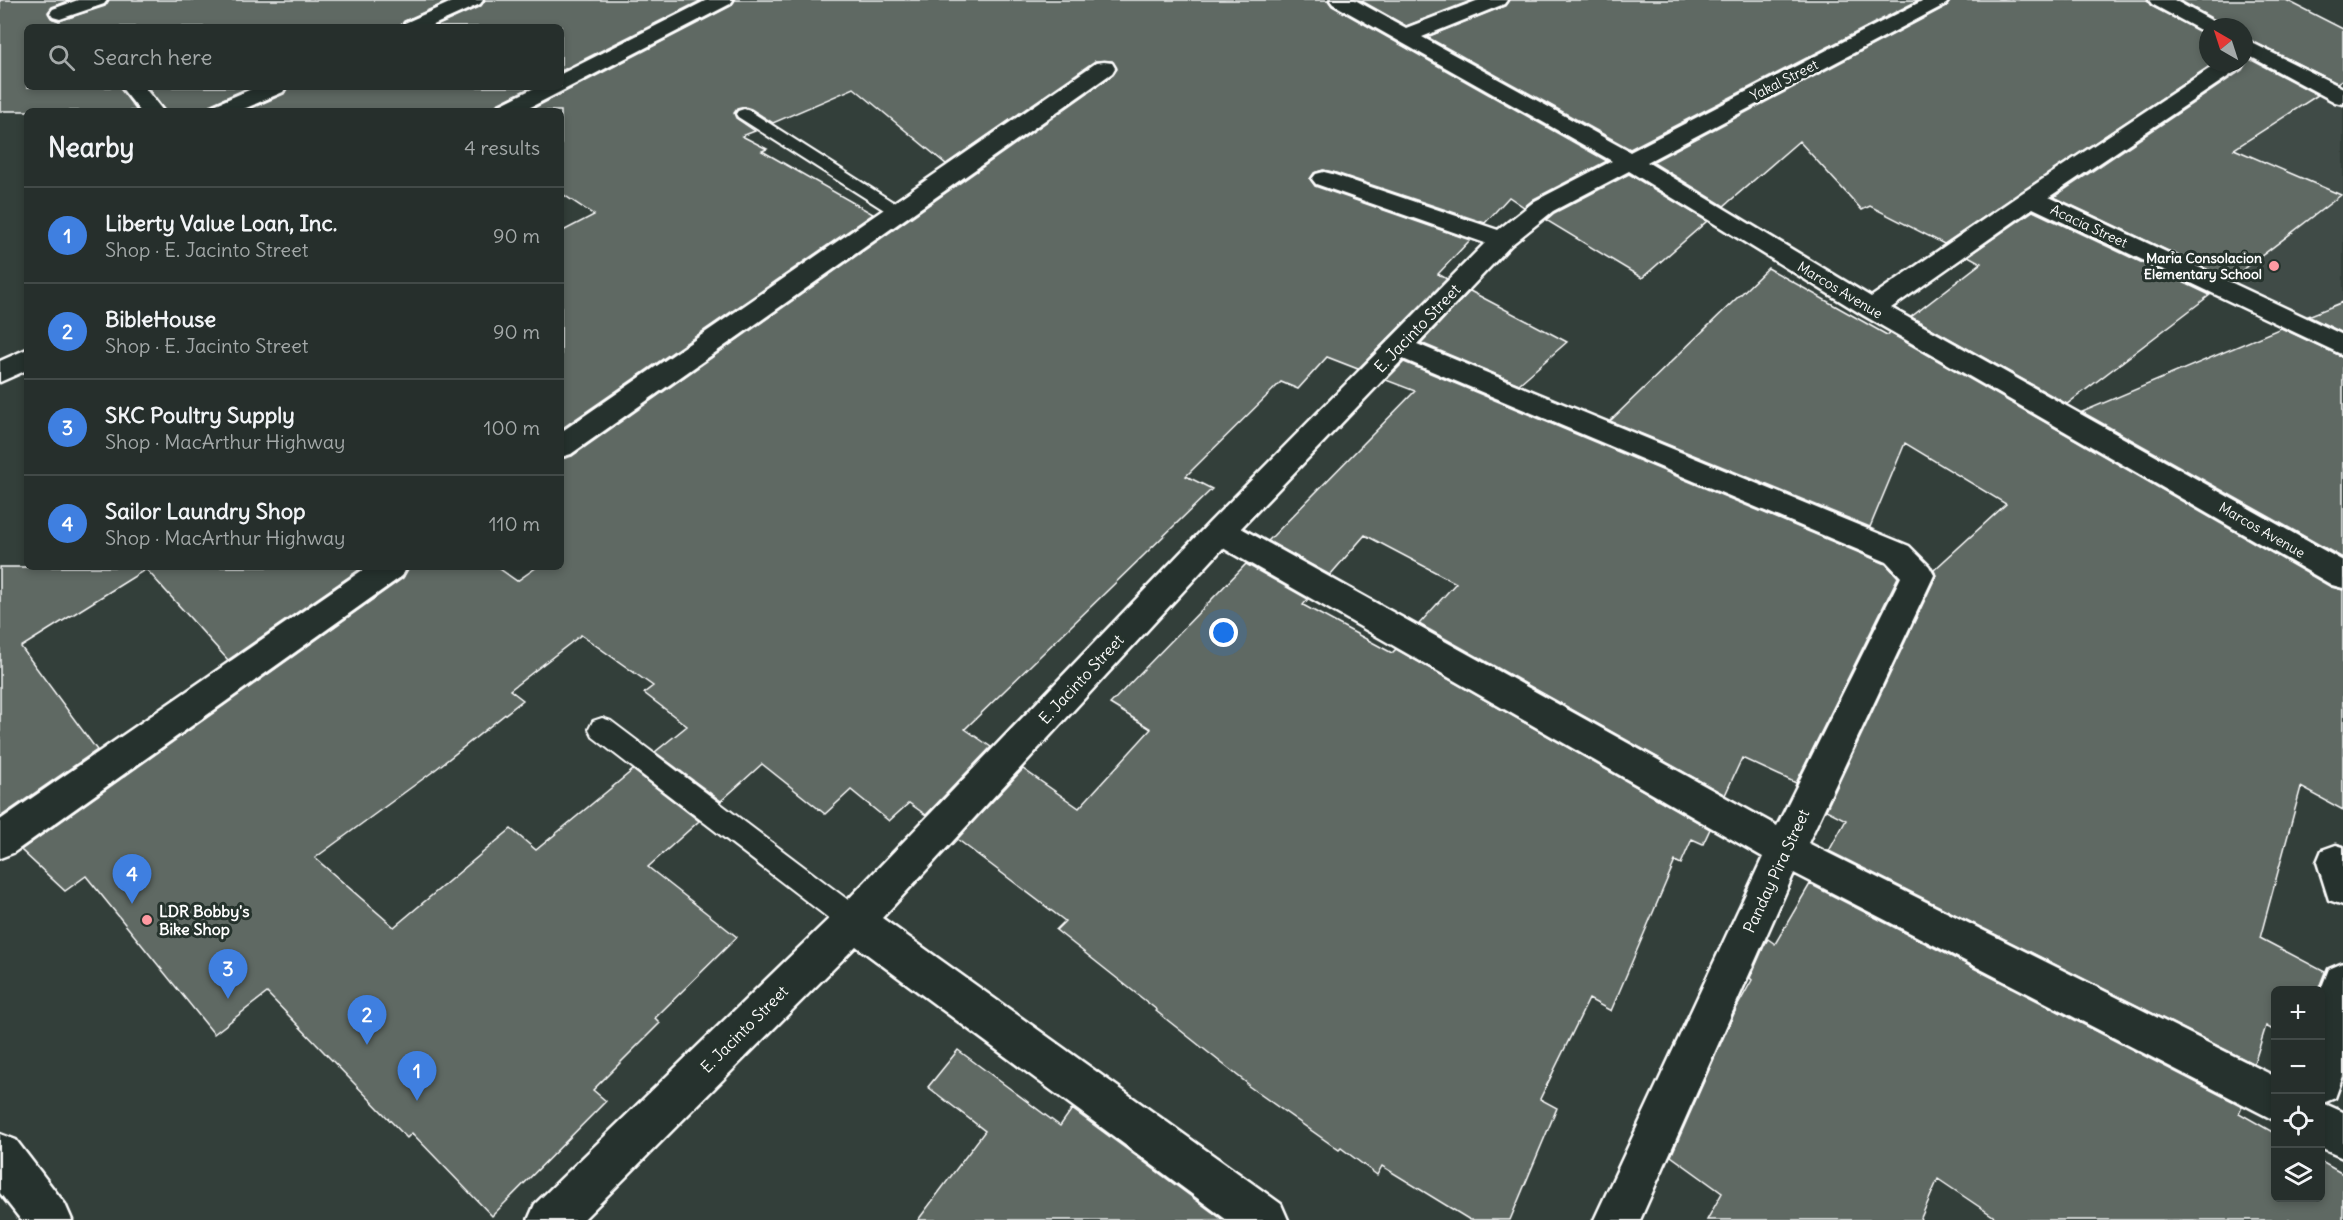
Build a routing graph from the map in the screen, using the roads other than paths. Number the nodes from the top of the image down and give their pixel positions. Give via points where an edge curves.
1 (97, 0) edge
2 (473, 0) edge
3 (723, 0) edge
4 (1340, 0) edge
5 (1497, 0) edge
6 (1939, 0) edge
7 (2159, 0) edge
8 (60, 13) edge
9 (2199, 21) edge
10 (419, 24) edge
11 (1406, 36) junction
12 (2253, 57) edge
13 (1104, 68) dead end
14 (2215, 72) edge
15 (564, 81) edge
16 (134, 90) edge
17 (268, 90) edge
18 (547, 90) edge
19 (2343, 97) edge
20 (150, 108) edge
21 (227, 108) edge
22 (512, 108) edge
23 (744, 114) dead end
24 (1629, 161) junction
25 (1324, 180) dead end
26 (2031, 198) junction
27 (898, 211) junction
28 (1502, 240) junction
29 (1872, 309) junction
30 (1399, 346) junction
31 (2343, 346) edge
32 (564, 445) edge
33 (1220, 531) junction
34 (387, 570) edge
35 (2343, 576) edge
36 (602, 729) dead end
37 (0, 841) edge
38 (1785, 850) junction
39 (854, 921) junction
40 (2343, 983) edge
41 (2325, 1061) edge
42 (2271, 1097) edge
43 (2325, 1127) edge
44 (2343, 1136) edge
45 (0, 1155) edge
46 (49, 1220) edge
47 (551, 1220) edge
48 (1265, 1220) edge
49 (1617, 1220) edge

1 - 8 main road
2 - 10 main road
3 - 15 main road
4 - 11 main road, Marcos Avenue
5 - 11 main road
6 - 24 main road, Yakal Street
7 - 9 main road
11 - 24 main road, Marcos Avenue
12 - 19 main road
13 - 27 main road
14 - 26 main road
16 - 20 main road
17 - 21 main road
18 - 22 main road
23 - 27 lane
24 - 28 main road, E. Jacinto Street via 1544,206
24 - 29 main road, Marcos Avenue
25 - 28 main road
26 - 29 main road
26 - 31 main road, Acacia Street
27 - 32 main road
28 - 30 main road, E. Jacinto Street
29 - 35 main road, Marcos Avenue
30 - 33 main road, E. Jacinto Street
30 - 38 main road, Panday Pira Street via 1898,554 1918,576
33 - 38 main road
33 - 39 main road, E. Jacinto Street
34 - 37 main road
36 - 39 lane
38 - 42 main road
38 - 49 main road, Panday Pira Street
39 - 47 main road, E. Jacinto Street
39 - 48 main road
40 - 41 main road
43 - 44 main road
45 - 46 main road

